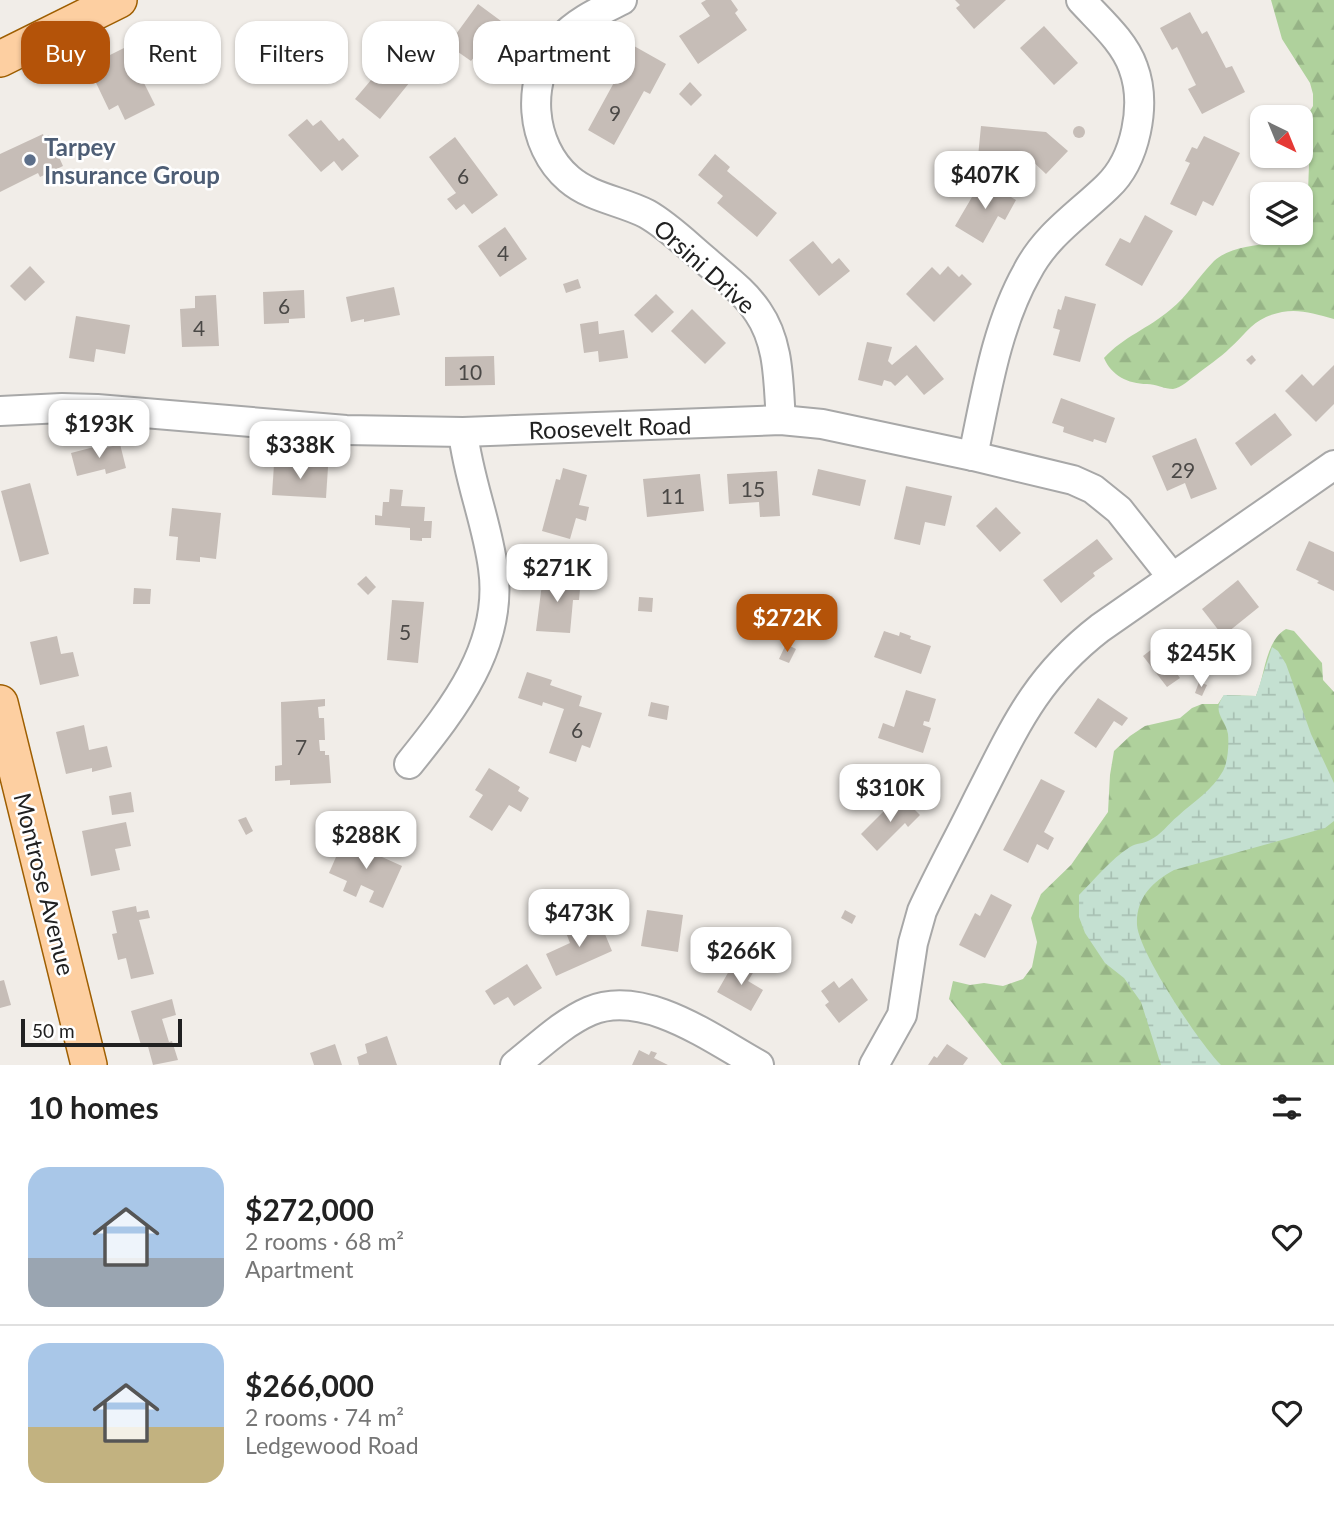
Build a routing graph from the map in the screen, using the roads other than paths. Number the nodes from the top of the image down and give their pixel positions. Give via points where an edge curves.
1 (119, 0) edge
2 (622, 0) edge
3 (1081, 0) edge
4 (0, 59) edge
5 (0, 411) edge
6 (780, 420) junction
7 (463, 432) junction
8 (973, 456) junction
9 (1334, 465) edge
10 (1172, 577) junction
11 (0, 703) edge
12 (409, 764) dead end
13 (89, 1065) edge
14 (515, 1065) edge
15 (759, 1065) edge
16 (874, 1065) edge

1 - 4 main road
2 - 6 street, Orsini Drive via 571,29 550,52 537,89 539,130 551,158 568,178 660,223 749,300 766,325 776,354
3 - 8 street via 1120,45 1133,68 1138,109 1135,136 1117,177 1053,235 1028,270 1000,340
5 - 7 street, Roosevelt Road via 97,409 346,430
6 - 7 street, Roosevelt Road
6 - 8 street, Roosevelt Road via 822,424
7 - 12 street via 493,567 494,605 487,637 468,682
8 - 10 street, Roosevelt Road via 1093,489 1119,510
9 - 10 street
10 - 16 street via 1073,650 1052,670 1020,716 922,911 902,1016
11 - 13 main road, Montrose Avenue
14 - 15 street via 580,1016 630,1004 667,1015

